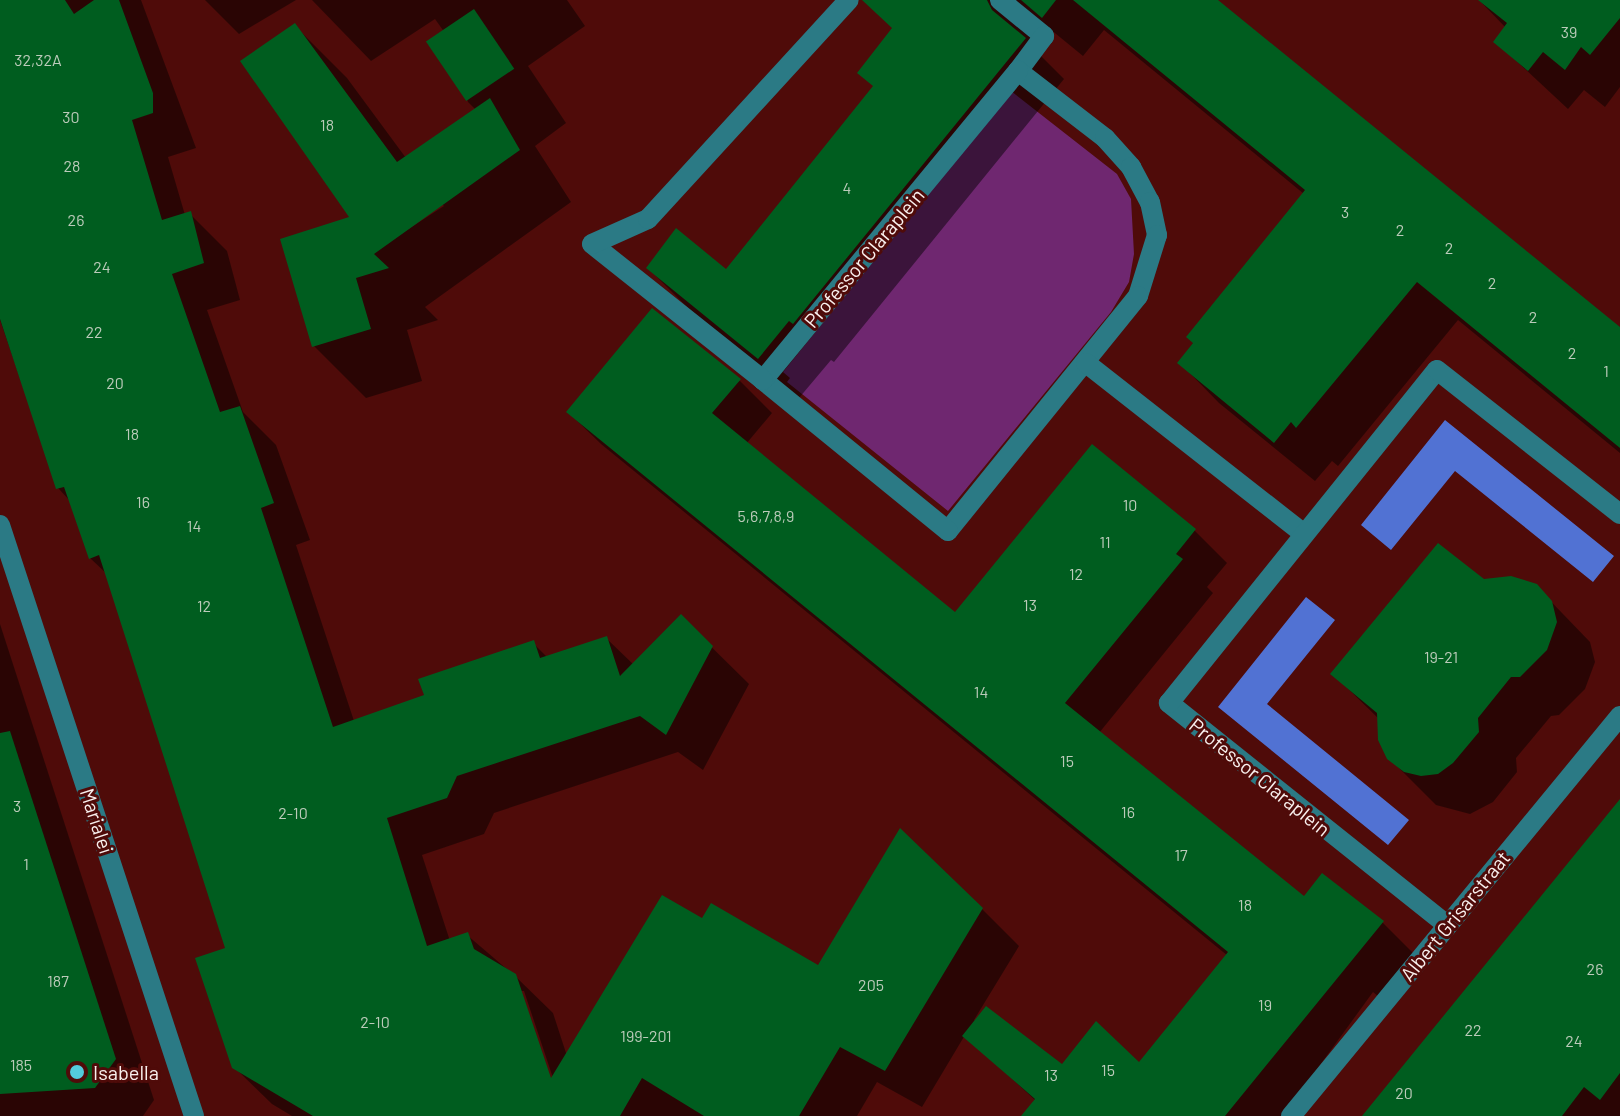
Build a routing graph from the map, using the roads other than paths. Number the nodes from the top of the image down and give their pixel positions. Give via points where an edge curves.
1 (849, 0) edge
2 (1000, 0) edge
3 (1018, 71) junction
4 (1086, 363) junction
5 (763, 380) junction
6 (1620, 514) edge
7 (0, 525) edge
8 (1304, 534) junction
9 (1620, 716) edge
10 (1447, 925) junction
11 (194, 1116) edge
12 (1291, 1116) edge

1 - 5 street via 648,219 592,244
2 - 3 street, Professor Claraplein via 1044,36
3 - 4 street via 1105,138 1131,167 1150,202 1157,235 1150,269 1138,296
3 - 5 street, Professor Claraplein
4 - 5 street via 948,531
4 - 8 street
6 - 8 street, Professor Claraplein via 1437,370
7 - 11 street, Marialei
8 - 10 street, Professor Claraplein via 1169,703
9 - 10 street, Albert Grisarstraat
10 - 12 street, Albert Grisarstraat

